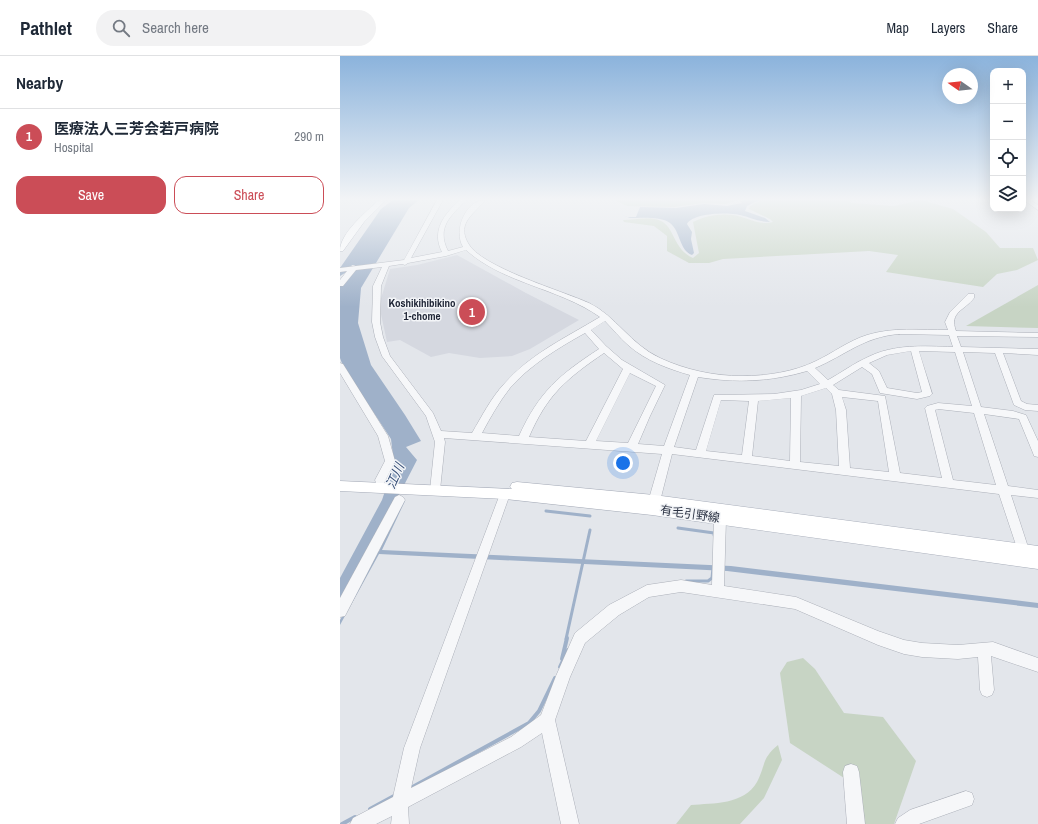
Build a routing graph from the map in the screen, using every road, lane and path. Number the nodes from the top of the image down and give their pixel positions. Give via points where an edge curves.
1 (349, 236) edge
2 (419, 236) edge
3 (440, 236) edge
4 (463, 236) edge
5 (340, 248) edge
6 (467, 248) junction
7 (446, 254) junction
8 (405, 263) junction
9 (384, 265) junction
10 (353, 268) junction
11 (340, 270) edge
12 (340, 284) edge
13 (971, 296) dead end
14 (605, 317) junction
15 (586, 329) junction
16 (953, 333) junction
17 (1038, 335) edge
18 (914, 348) junction
19 (603, 350) junction
20 (958, 350) junction
21 (998, 351) junction
22 (1037, 353) edge
23 (863, 363) junction
24 (340, 366) edge
25 (808, 368) junction
26 (628, 369) junction
27 (696, 374) junction
28 (827, 384) junction
29 (836, 393) junction
30 (796, 394) junction
31 (754, 399) junction
32 (1038, 408) edge
33 (978, 411) junction
34 (438, 434) junction
35 (475, 437) junction
36 (522, 440) junction
37 (589, 444) junction
38 (632, 448) junction
39 (667, 450) junction
40 (700, 454) junction
41 (1038, 454) edge
42 (748, 459) junction
43 (794, 465) junction
44 (845, 471) junction
45 (894, 477) junction
46 (340, 478) edge
47 (384, 483) junction
48 (948, 483) junction
49 (340, 486) edge
50 (433, 486) junction
51 (1004, 490) junction
52 (505, 494) junction
53 (1038, 494) edge
54 (399, 500) dead end
55 (653, 505) junction
56 (720, 519) junction
57 (1023, 550) junction
58 (1038, 552) edge
59 (1038, 562) edge
60 (718, 591) junction
61 (340, 611) edge
62 (984, 650) junction
63 (1038, 665) edge
64 (987, 690) dead end
65 (546, 720) junction
66 (851, 772) dead end
67 (966, 799) dead end
68 (400, 802) junction
69 (359, 824) edge
70 (400, 824) edge
71 (570, 824) edge
72 (856, 824) edge
73 (904, 824) edge

1 - 5 main road
2 - 8 street
3 - 7 street via 441,246
4 - 6 street
6 - 7 street
6 - 14 street via 489,264 587,304
7 - 8 street
8 - 9 street
9 - 10 street
9 - 34 street via 376,297 376,322 380,342 400,378 430,415
10 - 11 street
10 - 12 street
13 - 16 street via 950,315 949,322
14 - 15 street
14 - 27 street via 635,347 651,358
15 - 19 street
15 - 35 street via 516,376 498,398
16 - 17 street
16 - 20 street
16 - 25 street via 916,331 881,334 852,342
18 - 20 street
18 - 23 street via 886,353
18 - 23 street via 927,394 917,396 883,391 876,373
19 - 26 street
19 - 36 street via 576,368 548,392 530,420
20 - 21 street
20 - 33 street
21 - 22 street
21 - 32 street via 1017,403 1025,407
23 - 28 street
24 - 47 street via 383,436 390,461
25 - 27 street via 766,378 740,379
25 - 28 street
26 - 37 street
26 - 38 street via 661,385
27 - 39 street
28 - 29 street
28 - 30 street
29 - 44 street via 841,410
29 - 45 street via 882,398
30 - 31 street
30 - 43 street
31 - 40 street via 717,397
31 - 42 street
33 - 41 street via 1023,417
33 - 48 street via 938,406 930,408
33 - 51 street
34 - 35 street
34 - 50 street via 440,442
35 - 36 street
36 - 37 street
37 - 38 street
38 - 39 street
39 - 40 street
39 - 55 street
40 - 42 street
42 - 43 street
43 - 44 street
44 - 45 street
45 - 48 street
46 - 47 main road, 有毛引野線
47 - 49 main road, 有毛引野線
47 - 50 main road, 有毛引野線
48 - 51 street
50 - 52 main road, 有毛引野線
50 - 55 main road, 有毛引野線 via 587,493
51 - 53 street
51 - 57 street
52 - 55 main road, 有毛引野線
52 - 68 street via 412,748
54 - 61 street
55 - 56 main road, 有毛引野線
55 - 57 main road, 有毛引野線
56 - 59 main road, 有毛引野線
56 - 60 street
57 - 58 main road, 有毛引野線
60 - 62 street via 796,603 904,647 958,652
60 - 65 street via 673,586 647,591 614,610 580,638
62 - 63 street via 993,649
62 - 64 street
65 - 68 street via 516,742
65 - 71 street
66 - 72 street
67 - 73 street via 916,816
68 - 69 street
68 - 70 street

